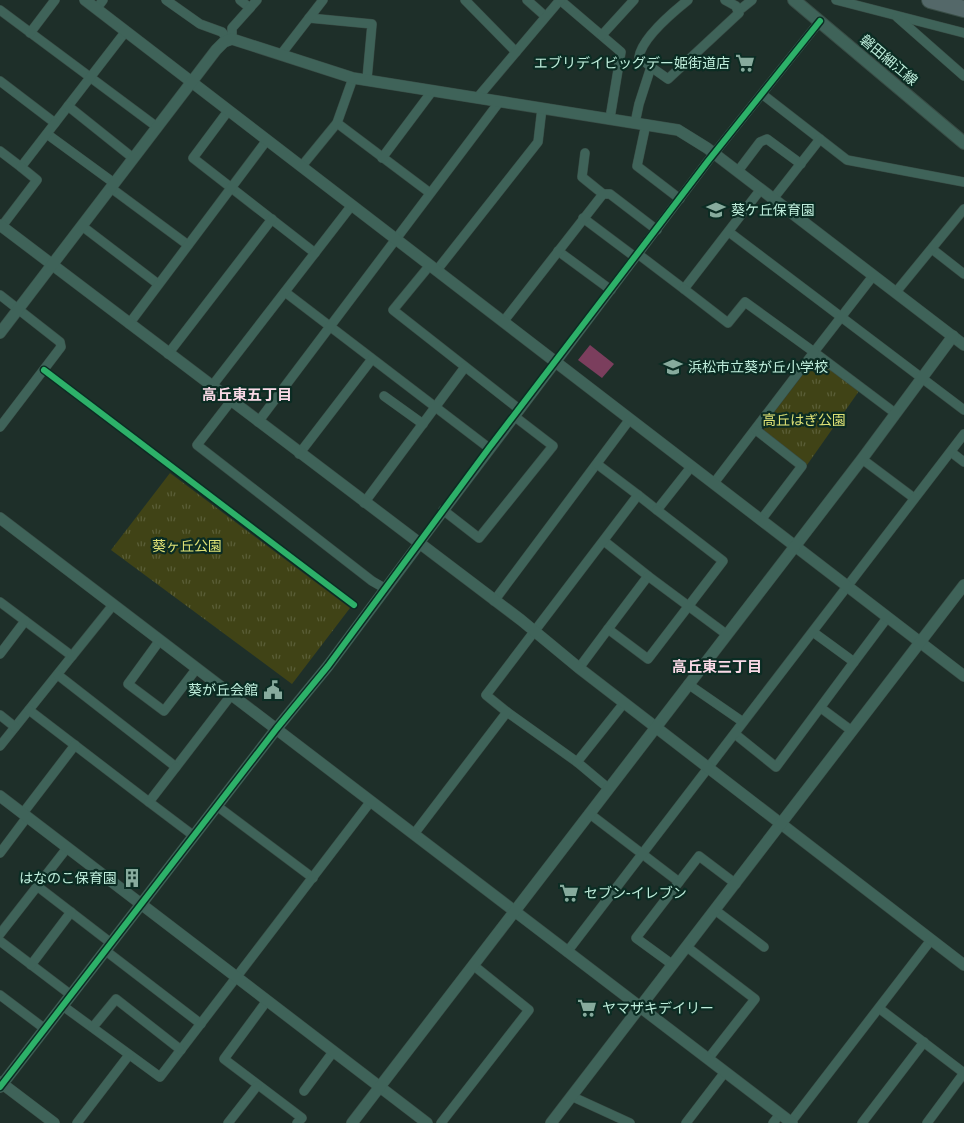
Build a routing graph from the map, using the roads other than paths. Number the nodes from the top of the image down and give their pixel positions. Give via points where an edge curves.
1 (55, 0) edge
2 (86, 0) edge
3 (166, 0) edge
4 (240, 0) edge
5 (257, 0) edge
6 (323, 0) edge
7 (465, 0) edge
8 (527, 0) edge
9 (560, 0) edge
10 (634, 0) edge
11 (688, 0) edge
12 (726, 0) edge
13 (752, 0) edge
14 (794, 0) edge
15 (836, 0) edge
16 (930, 0) edge
17 (100, 4) edge
18 (250, 8) junction
19 (737, 9) junction
20 (964, 9) edge
21 (0, 10) edge
22 (894, 15) junction
23 (545, 16) junction
24 (309, 18) junction
25 (820, 21) junction
26 (126, 31) junction
27 (30, 33) junction
28 (964, 33) edge
29 (602, 35) junction
30 (230, 39) junction
31 (516, 52) junction
32 (282, 53) junction
33 (651, 67) junction
34 (91, 76) junction
35 (964, 76) edge
36 (352, 78) junction
37 (367, 80) junction
38 (0, 81) edge
39 (192, 82) junction
40 (433, 90) junction
41 (762, 94) junction
42 (478, 97) junction
43 (500, 101) junction
44 (68, 106) junction
45 (542, 108) junction
46 (228, 110) junction
47 (610, 118) junction
48 (55, 122) junction
49 (337, 123) junction
50 (641, 123) junction
51 (157, 127) junction
52 (47, 134) junction
53 (820, 139) junction
54 (267, 140) junction
55 (964, 143) edge
56 (0, 151) edge
57 (585, 153) dead end
58 (714, 153) junction
59 (133, 158) junction
60 (382, 158) junction
61 (801, 164) junction
62 (21, 167) junction
63 (301, 167) junction
64 (738, 171) junction
65 (964, 182) edge
66 (112, 186) junction
67 (232, 189) junction
68 (761, 189) junction
69 (430, 193) junction
70 (603, 194) junction
71 (774, 198) junction
72 (680, 199) junction
73 (352, 206) junction
74 (964, 209) edge
75 (584, 218) junction
76 (272, 220) junction
77 (1, 226) edge
78 (82, 226) junction
79 (657, 230) junction
80 (729, 232) junction
81 (396, 239) junction
82 (188, 245) junction
83 (932, 249) junction
84 (558, 250) junction
85 (315, 253) junction
86 (637, 256) junction
87 (53, 264) junction
88 (434, 268) junction
89 (964, 274) edge
90 (873, 276) junction
91 (158, 284) junction
92 (684, 289) junction
93 (611, 290) junction
94 (285, 292) junction
95 (896, 292) junction
96 (0, 295) edge
97 (18, 309) junction
98 (841, 316) junction
99 (503, 322) junction
100 (129, 324) junction
101 (330, 327) junction
102 (0, 333) edge
103 (953, 336) junction
104 (964, 345) edge
105 (814, 352) junction
106 (168, 354) junction
107 (372, 359) junction
108 (556, 362) junction
109 (465, 367) junction
110 (922, 378) junction
111 (212, 386) junction
112 (384, 396) dead end
113 (230, 401) junction
114 (435, 407) junction
115 (964, 410) edge
116 (516, 412) junction
117 (895, 413) junction
118 (630, 419) junction
119 (258, 422) junction
120 (423, 424) junction
121 (0, 427) edge
122 (756, 430) junction
123 (964, 434) edge
124 (489, 448) junction
125 (951, 452) junction
126 (299, 454) junction
127 (862, 460) junction
128 (964, 462) edge
129 (597, 464) junction
130 (691, 467) junction
131 (714, 483) junction
132 (638, 495) junction
133 (914, 498) junction
134 (364, 503) junction
135 (443, 510) junction
136 (657, 510) junction
137 (0, 518) edge
138 (761, 520) junction
139 (604, 541) junction
140 (419, 544) junction
141 (794, 547) junction
142 (648, 576) junction
143 (964, 586) edge
144 (848, 588) junction
145 (386, 589) junction
146 (494, 601) junction
147 (0, 602) edge
148 (113, 605) junction
149 (690, 606) junction
150 (887, 618) junction
151 (25, 621) junction
152 (608, 629) junction
153 (536, 632) junction
154 (814, 632) junction
155 (726, 634) junction
156 (160, 640) junction
157 (920, 644) junction
158 (0, 654) edge
159 (72, 656) junction
160 (854, 662) junction
161 (197, 668) junction
162 (579, 668) junction
163 (58, 675) junction
164 (964, 676) edge
165 (688, 684) junction
166 (232, 694) junction
167 (624, 703) junction
168 (821, 708) junction
169 (29, 710) junction
170 (507, 712) junction
171 (0, 716) edge
172 (742, 722) junction
173 (656, 726) junction
174 (15, 727) junction
175 (277, 728) junction
176 (852, 731) junction
177 (735, 734) junction
178 (75, 745) junction
179 (0, 746) edge
180 (577, 762) junction
181 (176, 767) junction
182 (709, 768) junction
183 (608, 788) junction
184 (0, 796) edge
185 (371, 801) junction
186 (149, 802) junction
187 (217, 806) junction
188 (590, 814) junction
189 (25, 815) junction
190 (781, 825) junction
191 (414, 834) junction
192 (194, 836) junction
193 (67, 848) junction
194 (0, 853) edge
195 (643, 854) junction
196 (313, 878) junction
197 (679, 882) junction
198 (736, 884) junction
199 (37, 886) junction
200 (141, 905) junction
201 (716, 910) junction
202 (71, 912) junction
203 (513, 912) junction
204 (0, 934) edge
205 (931, 940) junction
206 (0, 941) edge
207 (108, 947) junction
208 (687, 947) junction
209 (764, 947) dead end
210 (567, 952) junction
211 (31, 965) junction
212 (473, 965) junction
213 (673, 965) junction
214 (964, 965) edge
215 (237, 978) junction
216 (71, 995) junction
217 (1, 997) edge
218 (266, 1002) junction
219 (63, 1006) junction
220 (880, 1008) junction
221 (640, 1009) junction
222 (201, 1024) junction
223 (93, 1027) junction
224 (45, 1029) junction
225 (924, 1042) junction
226 (181, 1050) junction
227 (333, 1052) junction
228 (130, 1055) junction
229 (708, 1059) junction
230 (725, 1072) junction
231 (1, 1084) edge
232 (257, 1086) junction
233 (379, 1088) junction
234 (304, 1091) dead end
235 (571, 1096) junction
236 (776, 1118) edge
237 (54, 1123) edge
238 (77, 1123) edge
239 (228, 1123) edge
240 (297, 1123) edge
241 (352, 1123) edge
242 (427, 1123) edge
243 (441, 1123) edge
244 (551, 1123) edge
245 (630, 1123) edge
246 (686, 1123) edge
247 (791, 1123) edge
248 (862, 1123) edge
249 (927, 1123) edge

1 - 27 street
2 - 17 street
3 - 30 street via 194,20
4 - 18 street
5 - 18 street
6 - 24 street
7 - 31 street
8 - 23 street
9 - 23 street
9 - 29 street
10 - 29 street
11 - 33 street via 640,50 639,56
12 - 19 street
13 - 19 street
14 - 25 main road, 磐田細江線
15 - 22 street
16 - 20 highway
17 - 26 street
18 - 30 street via 232,28
19 - 33 street via 738,14 668,79
21 - 27 street
22 - 28 street
22 - 35 street
23 - 31 street
24 - 32 street
24 - 37 street via 372,24
25 - 41 street
25 - 55 main road, 磐田細江線
26 - 34 street
26 - 39 street
27 - 34 street
29 - 47 street via 622,52
30 - 32 street
30 - 39 street via 220,45
31 - 42 street
32 - 36 street
33 - 50 street via 641,96
34 - 44 street
34 - 51 street
36 - 37 street
36 - 49 street
37 - 40 street
38 - 48 street
39 - 46 street
39 - 51 street
40 - 42 street
40 - 60 street
41 - 53 street
41 - 58 street
42 - 43 street
43 - 45 street
43 - 69 street
44 - 48 street
44 - 59 street
45 - 47 street
45 - 88 street via 538,142
46 - 54 street
46 - 67 street via 193,158
47 - 50 street
48 - 52 street
49 - 60 street
49 - 63 street
50 - 58 street via 678,130
50 - 72 street via 637,166
51 - 59 street
52 - 62 street
52 - 66 street
53 - 61 street
53 - 65 street via 847,160
54 - 63 street
54 - 67 street
56 - 62 street
57 - 70 street via 582,177
58 - 64 street
58 - 72 street
59 - 66 street
60 - 69 street
61 - 64 street via 767,139 760,142
61 - 71 street
62 - 77 street via 37,180
63 - 73 street
64 - 68 street
66 - 78 street
66 - 82 street
67 - 76 street
67 - 82 street
68 - 71 street
68 - 80 street
69 - 81 street
70 - 75 street
70 - 79 street via 610,194
71 - 90 street
72 - 79 street
73 - 81 street
73 - 85 street
74 - 83 street
75 - 84 street
75 - 86 street
76 - 85 street
76 - 106 street
77 - 87 street
78 - 87 street
78 - 91 street
79 - 86 street
80 - 92 street
80 - 98 street
81 - 88 street
81 - 101 street
82 - 91 street
83 - 89 street
83 - 95 street
84 - 93 street
84 - 99 street
85 - 94 street
86 - 92 street
86 - 93 street
87 - 97 street
87 - 100 street
88 - 99 street
88 - 109 street via 393,310
90 - 95 street
90 - 98 street
91 - 100 street
92 - 105 street via 728,323 745,302
93 - 108 street
94 - 101 street
94 - 111 street
95 - 103 street
96 - 97 street
97 - 102 street
97 - 121 street via 60,342 61,347
98 - 105 street
98 - 110 street
99 - 108 street
100 - 106 street
101 - 107 street
101 - 119 street
103 - 104 street
103 - 110 street
105 - 117 street
105 - 122 street
106 - 111 street
107 - 114 street
107 - 126 street
108 - 116 street
108 - 118 street
109 - 114 street
109 - 116 street
110 - 115 street
110 - 117 street
111 - 113 street
112 - 120 street
113 - 119 street
113 - 145 street via 197,446
114 - 120 street
114 - 124 street
116 - 124 street
116 - 135 street via 553,446 480,538
117 - 127 street
118 - 129 street
118 - 130 street
119 - 126 street
120 - 134 street
122 - 131 street
122 - 138 street via 802,466
123 - 125 street
124 - 135 street
125 - 128 street
125 - 133 street
126 - 134 street
127 - 133 street
127 - 141 street
129 - 132 street
129 - 146 street
130 - 131 street
130 - 136 street
131 - 138 street
132 - 136 street
132 - 139 street
133 - 144 street
134 - 140 street
135 - 140 street
136 - 149 street via 723,561
137 - 148 street
138 - 141 street
139 - 142 street
139 - 153 street
140 - 145 street
140 - 146 street
141 - 144 street
141 - 155 street
142 - 149 street
142 - 152 street
143 - 157 street
144 - 150 street
144 - 154 street
145 - 175 street
146 - 153 street
147 - 151 street
148 - 156 street
148 - 159 street
149 - 152 street via 648,659
149 - 155 street
150 - 157 street
150 - 160 street
151 - 158 street
151 - 159 street
152 - 162 street
153 - 162 street
153 - 170 street via 486,695
154 - 160 street
154 - 172 street
155 - 165 street
156 - 161 street
156 - 161 street via 128,684 164,711
157 - 164 street
157 - 176 street
159 - 163 street
160 - 168 street
161 - 166 street
162 - 167 street
163 - 169 street
163 - 181 street
165 - 172 street
165 - 173 street
166 - 175 street
166 - 181 street
167 - 173 street
167 - 180 street
168 - 176 street
168 - 177 street via 776,767
169 - 174 street
169 - 178 street
170 - 180 street
170 - 191 street
171 - 174 street
172 - 177 street
173 - 182 street
173 - 183 street
174 - 179 street
175 - 185 street
175 - 187 street
176 - 190 street
177 - 182 street
178 - 186 street
178 - 189 street
180 - 183 street
181 - 186 street
182 - 190 street
182 - 195 street
183 - 188 street
184 - 189 street
185 - 191 street
185 - 196 street
186 - 192 street
187 - 192 street
187 - 196 street
188 - 195 street
188 - 203 street
189 - 193 street
189 - 194 street
190 - 198 street
190 - 205 street
191 - 203 street
192 - 200 street
193 - 199 street
193 - 200 street
195 - 197 street
195 - 210 street
196 - 215 street
197 - 198 street via 699,856
197 - 213 street via 636,938
198 - 201 street
199 - 202 street
199 - 204 street
200 - 207 street
200 - 215 street
201 - 208 street
201 - 209 street
202 - 207 street
202 - 211 street
203 - 210 street
203 - 212 street
205 - 214 street
205 - 220 street
206 - 211 street
207 - 216 street
207 - 222 street
208 - 213 street
208 - 229 street via 755,999
210 - 221 street
211 - 216 street
212 - 233 street
212 - 243 street via 529,1010
213 - 221 street
215 - 218 street
215 - 222 street
216 - 219 street
217 - 224 street
218 - 227 street
218 - 232 street via 224,1059
219 - 223 street
219 - 224 street
220 - 225 street
220 - 247 street
221 - 229 street
221 - 235 street
222 - 226 street
223 - 226 street via 116,999
223 - 228 street
224 - 231 street
225 - 248 street
225 - 249 street via 964,1073
226 - 228 street via 160,1077
227 - 233 street
227 - 234 street
228 - 238 street
229 - 230 street
230 - 236 street
230 - 246 street
231 - 237 street
232 - 239 street
232 - 240 street via 302,1118
233 - 241 street
233 - 242 street
235 - 244 street
235 - 245 street
236 - 247 street

